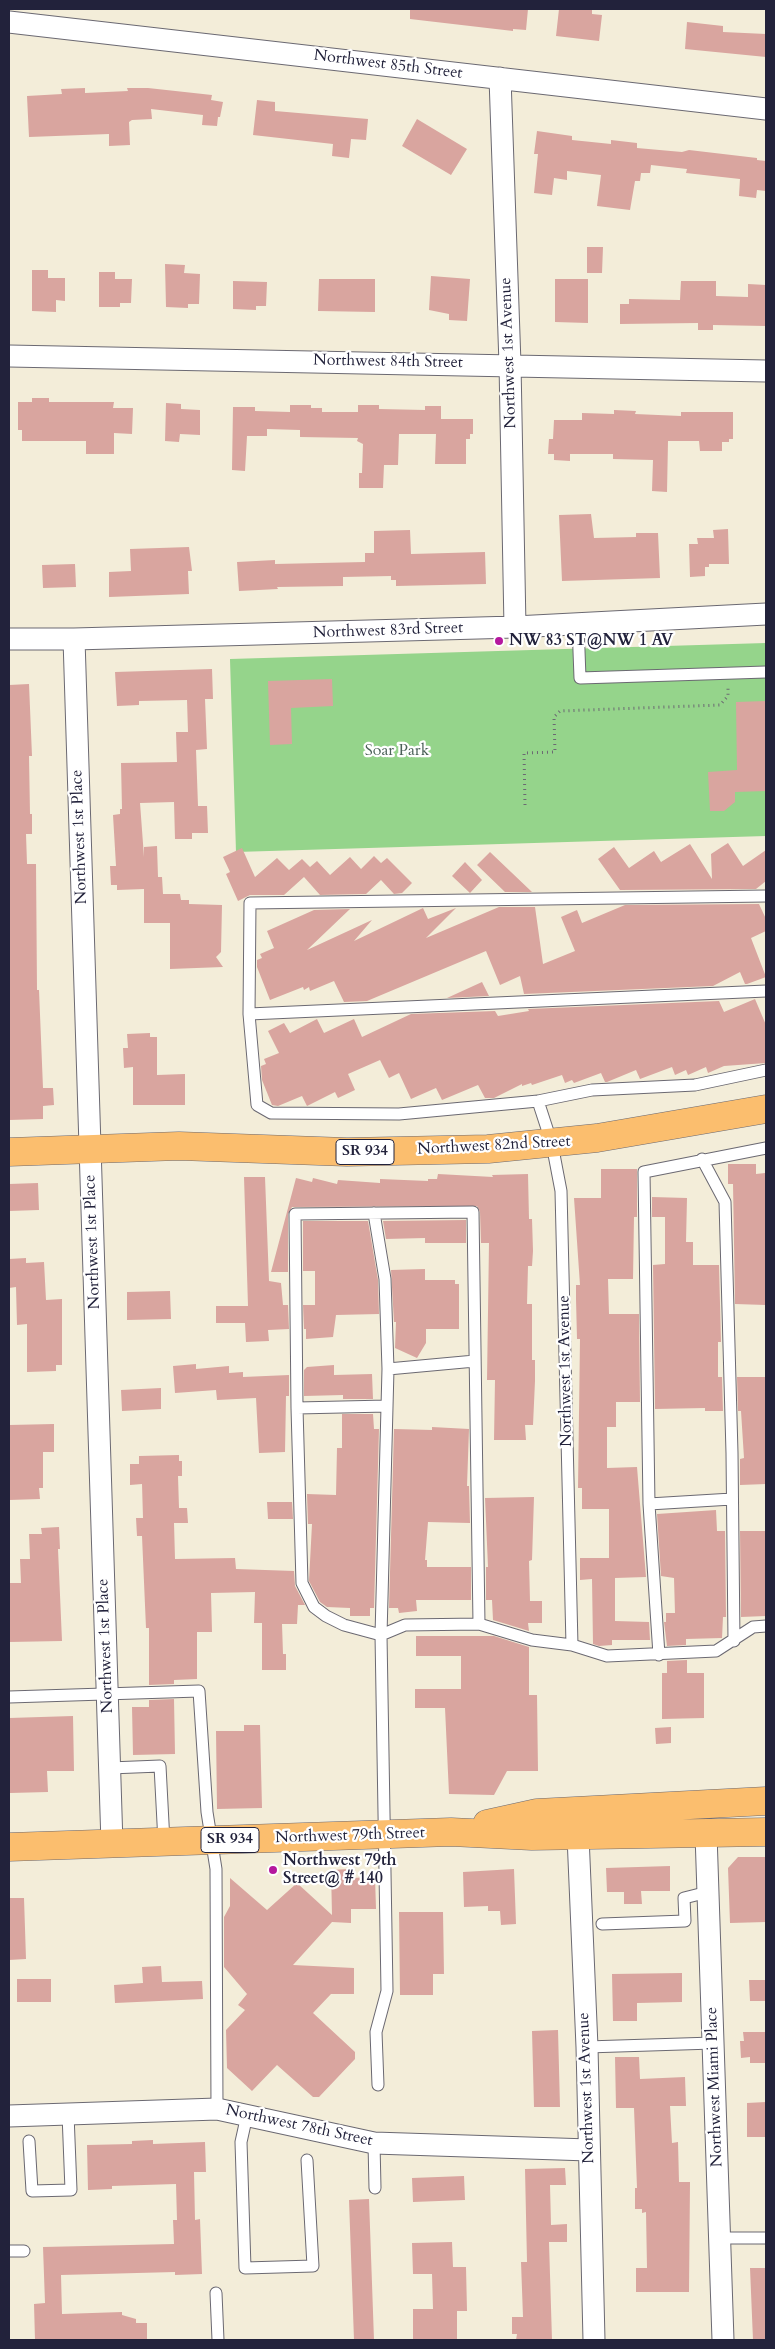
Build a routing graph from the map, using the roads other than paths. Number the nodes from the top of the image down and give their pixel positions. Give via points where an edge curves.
1 (9, 22) edge
2 (500, 78) junction
3 (766, 109) edge
4 (9, 356) edge
5 (510, 364) junction
6 (766, 371) edge
7 (766, 614) edge
8 (578, 624) junction
9 (514, 627) junction
10 (9, 639) edge
11 (74, 639) junction
12 (766, 672) edge
13 (766, 896) edge
14 (766, 991) edge
15 (250, 1014) junction
16 (766, 1070) edge
17 (538, 1101) junction
18 (766, 1109) edge
19 (552, 1144) junction
20 (766, 1148) edge
21 (90, 1149) junction
22 (9, 1152) edge
23 (702, 1159) junction
24 (374, 1213) junction
25 (475, 1361) junction
26 (388, 1369) junction
27 (387, 1406) junction
28 (296, 1408) junction
29 (732, 1499) junction
30 (649, 1504) junction
31 (479, 1624) junction
32 (766, 1626) edge
33 (381, 1635) junction
34 (734, 1641) junction
35 (572, 1645) junction
36 (659, 1655) junction
37 (108, 1693) junction
38 (9, 1697) edge
39 (110, 1768) junction
40 (766, 1801) edge
41 (766, 1823) edge
42 (451, 1832) junction
43 (766, 1832) edge
44 (706, 1834) junction
45 (384, 1835) junction
46 (578, 1836) junction
47 (212, 1840) junction
48 (164, 1842) junction
49 (112, 1844) junction
50 (9, 1848) edge
51 (708, 1892) junction
52 (602, 1924) dead end
53 (713, 2043) junction
54 (587, 2047) junction
55 (378, 2086) dead end
56 (217, 2109) junction
57 (68, 2114) junction
58 (246, 2115) junction
59 (9, 2116) edge
60 (29, 2141) dead end
61 (374, 2143) junction
62 (589, 2150) junction
63 (308, 2160) dead end
64 (375, 2188) dead end
65 (719, 2238) junction
66 (766, 2238) edge
67 (9, 2251) edge
68 (24, 2251) dead end
69 (216, 2293) dead end
70 (218, 2340) edge
71 (594, 2340) edge
72 (722, 2340) edge

1 - 2 street, Northwest 85th Street
2 - 3 street, Northwest 85th Street
2 - 5 street, Northwest 1st Avenue
4 - 5 street, Northwest 84th Street
5 - 6 street, Northwest 84th Street
5 - 9 street, Northwest 1st Avenue
7 - 8 street, Northwest 83rd Street
8 - 9 street, Northwest 83rd Street
8 - 12 lane via 580,678
9 - 11 street, Northwest 83rd Street
10 - 11 street, Northwest 83rd Street
11 - 21 street, Northwest 1st Place
13 - 15 lane via 250,903
14 - 15 lane
15 - 17 lane via 257,1105 271,1113 399,1114
16 - 17 lane via 694,1084 592,1090
17 - 19 lane, Northwest 1st Avenue
18 - 19 main road, Northwest 82nd Street / SR 934 via 637,1133
19 - 21 main road, Northwest 82nd Street / SR 934 via 362,1152 179,1146
19 - 35 lane, Northwest 1st Avenue via 561,1192
20 - 23 lane
21 - 22 main road, Northwest 82nd Street / SR 934
21 - 37 street, Northwest 1st Place
23 - 29 lane via 725,1202
23 - 30 lane via 644,1172
24 - 25 lane via 473,1212
24 - 26 lane via 385,1279
24 - 28 lane via 295,1214
25 - 26 lane
25 - 31 lane
26 - 27 lane
27 - 28 lane
27 - 33 lane
28 - 33 lane via 302,1582 314,1607 326,1616 344,1625
29 - 30 lane
29 - 34 lane
30 - 36 lane
31 - 33 lane via 404,1625
31 - 35 lane via 532,1640
32 - 34 lane via 753,1627
33 - 45 lane
34 - 36 lane via 716,1651
35 - 36 lane via 607,1656
37 - 38 lane
37 - 39 street, Northwest 1st Place
37 - 47 lane via 199,1692 207,1812
39 - 48 lane via 160,1766
39 - 49 street, Northwest 1st Place
40 - 42 main road, Northwest 79th Street via 537,1813
41 - 44 main road
42 - 45 main road, Northwest 79th Street / SR 934
42 - 46 main road, Northwest 79th Street / SR 934
43 - 44 main road, Northwest 79th Street / SR 934
44 - 46 main road, Northwest 79th Street / SR 934
44 - 51 street, Northwest Miami Place
45 - 47 main road, Northwest 79th Street / SR 934
45 - 55 lane via 387,1991 376,2032
46 - 54 street, Northwest 1st Avenue
47 - 48 main road, Northwest 79th Street / SR 934
47 - 56 lane via 216,1869
48 - 49 main road, Northwest 79th Street / SR 934
49 - 50 main road, Northwest 79th Street / SR 934
51 - 52 lane via 684,1898 685,1921
51 - 53 street, Northwest Miami Place
53 - 54 lane
53 - 65 street, Northwest Miami Place
54 - 62 street, Northwest 1st Avenue
56 - 57 street, Northwest 78th Street
56 - 58 street, Northwest 78th Street
57 - 59 street, Northwest 78th Street
57 - 60 lane via 71,2190 32,2191
58 - 61 street, Northwest 78th Street
58 - 63 lane via 241,2142 245,2268 313,2266
61 - 62 street, Northwest 78th Street
61 - 64 lane
62 - 71 street, Northwest 1st Avenue
65 - 66 lane
65 - 72 street, Northwest Miami Place
67 - 68 lane
69 - 70 lane

